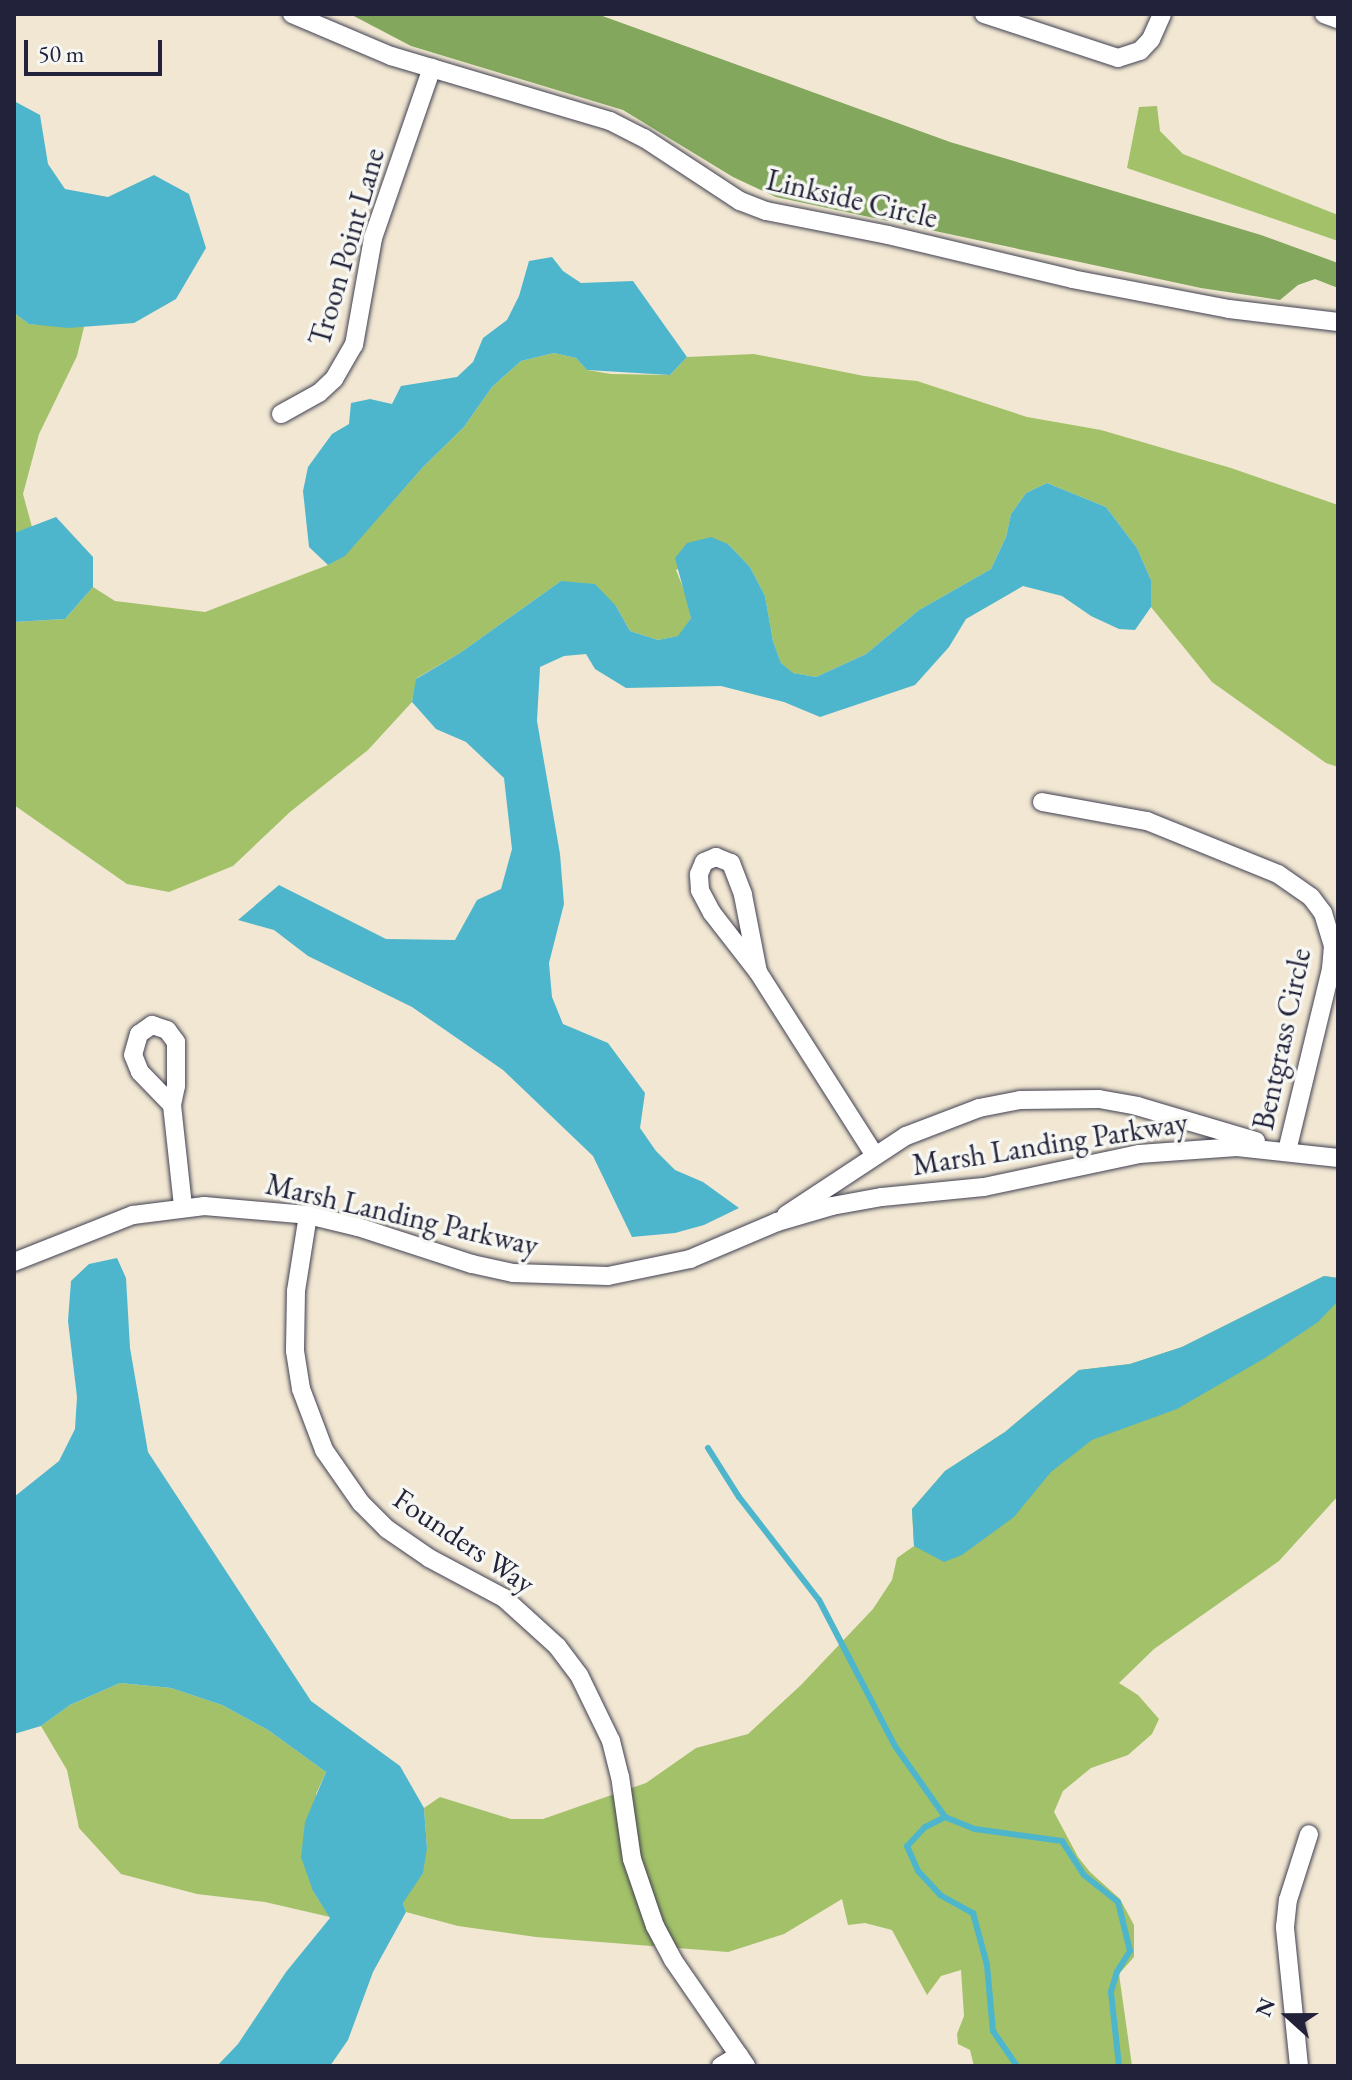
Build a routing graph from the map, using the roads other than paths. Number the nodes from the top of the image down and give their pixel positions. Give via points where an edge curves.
1 (292, 14) edge
2 (984, 14) edge
3 (1324, 14) edge
4 (1338, 19) edge
5 (1160, 21) edge
6 (432, 68) junction
7 (1338, 322) edge
8 (281, 414) dead end
9 (1042, 802) dead end
10 (758, 972) junction
11 (172, 1105) dead end
12 (1287, 1151) junction
13 (874, 1154) junction
14 (1338, 1158) edge
15 (183, 1207) junction
16 (308, 1215) junction
17 (777, 1222) junction
18 (14, 1262) edge
19 (1309, 1834) dead end
20 (743, 2060) edge
21 (721, 2066) edge
22 (1299, 2066) edge

1 - 6 street, Linkside Circle
2 - 5 street via 1118,58 1140,51
3 - 4 street
6 - 7 street, Linkside Circle via 610,121 740,201 766,211 1086,282 1229,309
6 - 8 street, Troon Point Lane via 373,238 354,345 334,379
9 - 12 street, Bentgrass Circle via 1147,821 1278,874 1304,890 1323,913 1333,946 1331,969
10 - 10 street via 731,863 716,857 704,862 700,890
10 - 13 street
11 - 15 street
12 - 13 street, Marsh Landing Parkway via 1137,1106 1059,1097 979,1108 940,1120
12 - 14 street, Marsh Landing Parkway
12 - 17 street, Marsh Landing Parkway via 1237,1147 1139,1154 1012,1182 845,1204
13 - 17 street, Marsh Landing Parkway
15 - 16 street, Marsh Landing Parkway
15 - 18 street, Marsh Landing Parkway via 133,1215
16 - 17 street, Marsh Landing Parkway via 472,1264 560,1277 654,1269
16 - 20 street, Founders Way via 296,1291 295,1351 301,1389 324,1450 361,1503 387,1529 504,1598 557,1646 579,1675 611,1741 632,1859 655,1926
19 - 22 street via 1285,1927
20 - 21 street

